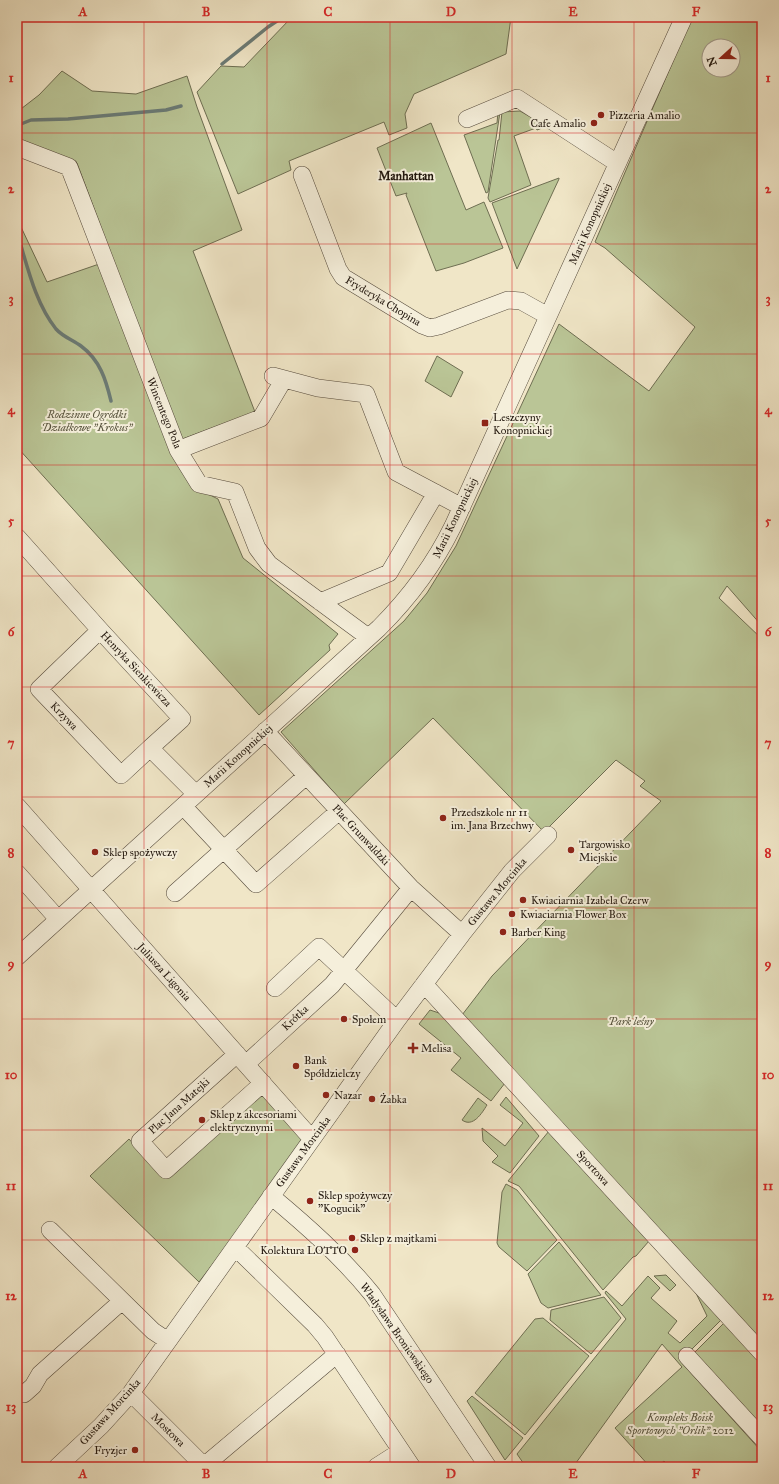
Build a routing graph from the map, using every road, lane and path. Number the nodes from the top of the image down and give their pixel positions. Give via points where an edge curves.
1 (684, 17) edge
2 (466, 119) dead end
3 (17, 147) edge
4 (617, 164) junction
5 (302, 175) dead end
6 (548, 316) junction
7 (178, 450) junction
8 (436, 493) junction
9 (462, 507) junction
10 (17, 537) edge
11 (320, 602) junction
12 (100, 630) junction
13 (368, 637) junction
14 (265, 731) junction
15 (150, 748) junction
16 (306, 776) junction
17 (190, 800) junction
18 (17, 806) edge
19 (339, 811) junction
20 (548, 836) dead end
21 (223, 848) junction
22 (18, 876) edge
23 (411, 888) junction
24 (91, 890) junction
25 (175, 893) dead end
26 (58, 919) junction
27 (462, 934) junction
28 (17, 957) edge
29 (343, 970) junction
30 (424, 984) junction
31 (275, 988) dead end
32 (397, 1020) junction
33 (241, 1059) junction
34 (263, 1083) junction
35 (312, 1139) junction
36 (272, 1196) junction
37 (50, 1230) dead end
38 (235, 1247) junction
39 (122, 1301) junction
40 (168, 1341) junction
41 (762, 1353) edge
42 (337, 1354) junction
43 (688, 1356) dead end
44 (131, 1393) junction
45 (24, 1394) dead end
46 (762, 1438) edge
47 (401, 1451) junction
48 (204, 1466) edge
49 (57, 1467) edge
50 (376, 1467) edge
51 (412, 1467) edge
52 (488, 1467) edge

1 - 4 street, Marii Konopnickiej
2 - 4 street via 517,98
3 - 7 street, Wincentego Pola via 69,167
4 - 6 street, Marii Konopnickiej
5 - 6 street, Fryderyka Chopina via 338,270 343,277 422,325 430,328 439,326 508,300 521,301
6 - 9 street, Marii Konopnickiej
7 - 8 street via 261,418 278,377 318,388 366,394 396,472
7 - 11 street, Wincentego Pola via 199,484 235,492 257,548 269,564
8 - 9 street
8 - 11 street via 389,572
9 - 13 street, Marii Konopnickiej via 446,541 425,575 394,613
10 - 12 street, Henryka Sienkiewicza
11 - 13 street, Wincentego Pola
12 - 15 street, Henryka Sienkiewicza via 182,719
12 - 15 street, Krzywa via 39,689 121,775
13 - 14 street, Marii Konopnickiej
14 - 16 street, Plac Grunwaldzki
14 - 17 street, Marii Konopnickiej
15 - 17 street
16 - 19 street, Plac Grunwaldzki
16 - 21 street
17 - 21 street
17 - 24 street, Marii Konopnickiej
18 - 24 street, Juliusza Ligonia
19 - 21 street via 256,884
19 - 23 street, Plac Grunwaldzki
20 - 27 street, Gustawa Morcinka via 512,871
21 - 25 street
22 - 26 street
23 - 27 street, Plac Grunwaldzki
23 - 29 street, Krótka
24 - 26 street, Marii Konopnickiej
24 - 33 street, Juliusza Ligonia
26 - 28 street, Marii Konopnickiej
27 - 30 street, Gustawa Morcinka
29 - 31 street via 318,947
29 - 32 street
29 - 33 street, Krótka via 332,984
30 - 32 street, Gustawa Morcinka
30 - 41 street, Sportowa
32 - 35 street, Gustawa Morcinka
33 - 34 street, Juliusza Ligonia
33 - 34 street, Plac Jana Matejki via 140,1141 166,1170
34 - 35 street, Juliusza Ligonia
35 - 36 street, Gustawa Morcinka
36 - 38 street, Gustawa Morcinka
36 - 52 street, Władysława Broniewskiego via 322,1241 372,1294
37 - 39 street
38 - 40 street, Gustawa Morcinka
38 - 42 street via 315,1325
39 - 40 street via 153,1331
39 - 45 street via 40,1374 33,1386
40 - 44 street, Gustawa Morcinka
42 - 47 street
42 - 48 street
43 - 46 street
44 - 48 street, Mostowa
44 - 49 street, Gustawa Morcinka via 101,1426
47 - 50 street
47 - 51 street

